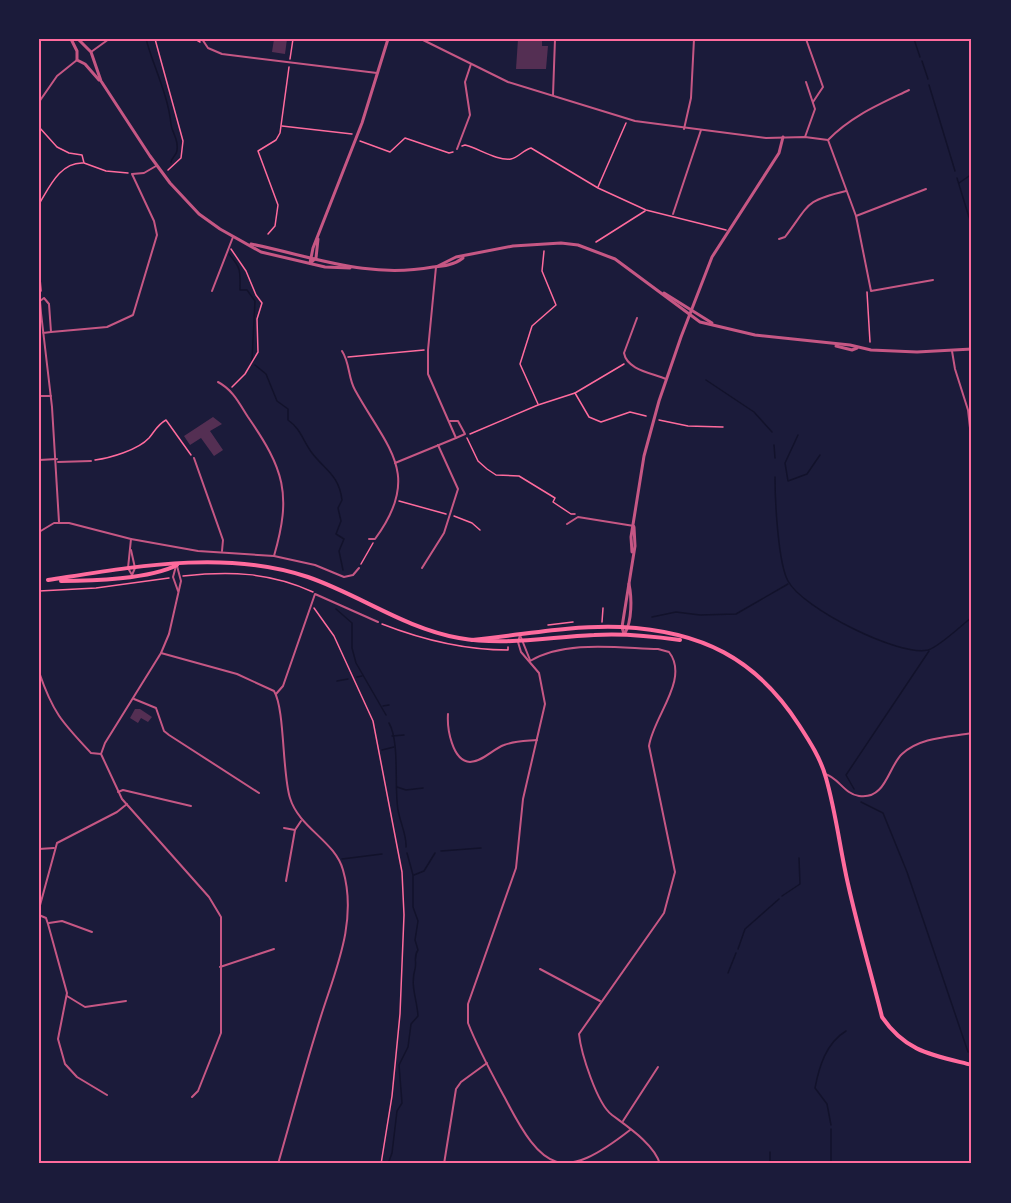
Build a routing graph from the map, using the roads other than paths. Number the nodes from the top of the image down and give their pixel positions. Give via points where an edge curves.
1 (71, 39) edge
2 (78, 39) edge
3 (109, 39) edge
4 (202, 39) edge
5 (388, 39) edge
6 (420, 39) edge
7 (555, 39) edge
8 (694, 39) edge
9 (806, 39) edge
10 (85, 47) junction
11 (77, 51) junction
12 (91, 52) junction
13 (92, 59) junction
14 (77, 60) junction
15 (85, 64) junction
16 (471, 64) junction
17 (377, 73) junction
18 (101, 81) junction
19 (806, 82) dead end
20 (909, 90) dead end
21 (553, 95) junction
22 (39, 102) edge
23 (813, 102) junction
24 (684, 129) junction
25 (701, 130) junction
26 (783, 137) junction
27 (805, 137) junction
28 (828, 140) junction
29 (457, 149) road end
30 (157, 166) junction
31 (926, 189) dead end
32 (846, 191) junction
33 (673, 214) dead end
34 (856, 216) junction
35 (232, 237) junction
36 (318, 239) junction
37 (779, 239) dead end
38 (245, 243) junction
39 (310, 257) junction
40 (316, 258) junction
41 (310, 264) junction
42 (436, 267) junction
43 (350, 268) junction
44 (933, 280) dead end
45 (212, 291) dead end
46 (663, 293) junction
47 (41, 297) edge
48 (692, 309) junction
49 (689, 316) junction
50 (637, 318) dead end
51 (714, 325) junction
52 (51, 332) junction
53 (43, 333) junction
54 (972, 349) edge
55 (342, 351) dead end
56 (952, 351) junction
57 (666, 379) junction
58 (218, 382) dead end
59 (39, 396) edge
60 (51, 396) junction
61 (449, 422) junction
62 (456, 438) junction
63 (438, 445) junction
64 (972, 446) edge
65 (194, 458) road end
66 (39, 460) edge
67 (57, 461) junction
68 (91, 461) road end
69 (395, 463) junction
70 (60, 522) junction
71 (567, 524) dead end
72 (634, 526) junction
73 (39, 532) edge
74 (131, 539) junction
75 (369, 539) dead end
76 (131, 550) junction
77 (222, 551) junction
78 (274, 556) junction
79 (177, 565) junction
80 (128, 568) junction
81 (135, 568) junction
82 (359, 568) road end
83 (422, 568) dead end
84 (132, 575) junction
85 (629, 582) junction
86 (178, 591) junction
87 (378, 622) road end
88 (622, 627) junction
89 (628, 628) junction
90 (624, 634) junction
91 (520, 635) junction
92 (472, 640) junction
93 (696, 641) junction
94 (518, 642) junction
95 (524, 642) junction
96 (161, 653) junction
97 (530, 661) junction
98 (39, 672) edge
99 (276, 694) junction
100 (133, 699) junction
101 (448, 714) dead end
102 (972, 733) edge
103 (537, 741) junction
104 (101, 754) junction
105 (825, 774) junction
106 (118, 792) junction
107 (259, 794) dead end
108 (127, 804) junction
109 (191, 806) dead end
110 (302, 821) junction
111 (284, 828) dead end
112 (296, 830) junction
113 (54, 848) junction
114 (39, 849) edge
115 (286, 882) dead end
116 (39, 909) edge
117 (39, 915) edge
118 (48, 924) junction
119 (92, 932) dead end
120 (274, 949) dead end
121 (220, 967) junction
122 (540, 969) dead end
123 (68, 996) junction
124 (600, 1000) junction
125 (126, 1001) dead end
126 (487, 1063) junction
127 (972, 1065) edge
128 (658, 1067) dead end
129 (107, 1095) dead end
130 (192, 1097) dead end
131 (623, 1121) junction
132 (630, 1130) junction
133 (278, 1164) edge
134 (444, 1164) edge
135 (660, 1164) edge

1 - 11 street
2 - 10 street
3 - 12 street
4 - 17 street via 208,48 222,54
5 - 17 street
6 - 16 street
7 - 21 street
8 - 24 street via 691,98
9 - 23 street via 823,87
10 - 11 street
10 - 12 street
11 - 14 street
12 - 13 street
13 - 15 street
13 - 18 street
14 - 15 street
14 - 22 street via 57,76
15 - 18 street
16 - 21 street via 505,81
16 - 29 street via 465,82 470,115
17 - 36 street
18 - 30 street
19 - 23 street
20 - 28 street via 865,111
21 - 24 street via 628,118
23 - 27 street via 814,114
24 - 25 street
25 - 26 street
25 - 33 street
26 - 27 street
26 - 48 street via 779,153 712,258
27 - 28 street
28 - 32 street
30 - 35 street via 193,208
30 - 52 street via 132,174 157,235 133,315 107,327
31 - 34 street
32 - 34 street
32 - 37 street via 817,198 785,237
34 - 44 street via 871,291
35 - 38 street
35 - 45 street
36 - 39 street
36 - 40 street
38 - 39 street
38 - 41 street via 278,257
39 - 40 street
39 - 41 street
40 - 41 street
40 - 43 street
41 - 43 street
42 - 43 street via 393,272
42 - 46 street via 513,246 579,245 606,254
42 - 61 street via 428,374
46 - 48 street
46 - 49 street
47 - 52 street via 49,304
47 - 53 street
48 - 49 street
48 - 51 street
49 - 51 street
49 - 57 street
50 - 57 street via 625,359
51 - 56 street via 755,335 857,348
52 - 53 street
53 - 60 street
54 - 56 street
55 - 69 street via 354,389 378,424
56 - 64 street via 968,410
57 - 72 street via 642,466
58 - 78 street via 229,389 278,466 284,509
59 - 60 street
60 - 67 street
61 - 62 street
61 - 62 street via 458,421 465,434
62 - 63 street
63 - 69 street
63 - 83 street via 458,489 444,533
65 - 77 street via 223,537
66 - 67 street
67 - 68 street
67 - 70 street
69 - 75 street via 398,501 388,522 375,539
70 - 73 street
70 - 74 street
71 - 72 street via 578,517
72 - 85 street
74 - 76 street
74 - 77 street via 198,551
76 - 80 street
76 - 81 street
77 - 78 street
78 - 82 street via 315,565 346,578
79 - 81 main road
79 - 84 main road via 169,570
79 - 86 street via 173,577
79 - 86 street via 182,576
79 - 92 main road via 241,563 274,568 326,584 408,624
80 - 81 main road
80 - 84 street
80 - 84 main road via 45,580 92,581
81 - 84 street
85 - 88 street
85 - 89 street
86 - 96 street
87 - 99 street via 315,594 283,686
88 - 89 main road
88 - 90 street
88 - 91 main road
89 - 90 street
89 - 93 main road
90 - 93 main road
90 - 95 main road
91 - 92 main road
91 - 94 street
91 - 95 street
92 - 94 main road
93 - 105 main road via 726,651 758,673 794,717
94 - 95 main road
94 - 97 street via 523,656
95 - 97 street
96 - 99 street via 237,674
96 - 100 street
97 - 103 street via 539,673 545,700
97 - 124 street via 549,652 577,649 658,649 669,652 674,660 671,691 649,746 675,878 664,913
98 - 104 street via 60,720 91,753
99 - 110 street via 289,793
100 - 104 street
100 - 107 street via 152,704 169,735
101 - 103 street via 450,736 466,761 477,760 505,745
102 - 105 street via 923,741 907,749 880,789 867,796 850,793
103 - 126 street via 523,799 513,877 468,1004 468,1023
104 - 106 street
105 - 127 main road via 882,1017 906,1044
106 - 108 street
106 - 109 street
108 - 113 street via 60,840
108 - 121 street via 215,906 221,917
110 - 112 street
110 - 133 street via 336,856 348,901 341,960 321,1013
111 - 112 street
112 - 115 street
113 - 114 street
113 - 116 street
117 - 118 street
118 - 119 street via 62,921
118 - 123 street
120 - 121 street
121 - 130 street via 221,1033
122 - 124 street
123 - 125 street via 86,1007
123 - 129 street via 58,1039 65,1064 77,1077
124 - 131 street via 580,1030 580,1039 600,1099 612,1115
126 - 132 street via 527,1138 549,1160 570,1162 593,1156
126 - 134 street via 456,1089
128 - 131 street
131 - 132 street
132 - 135 street

